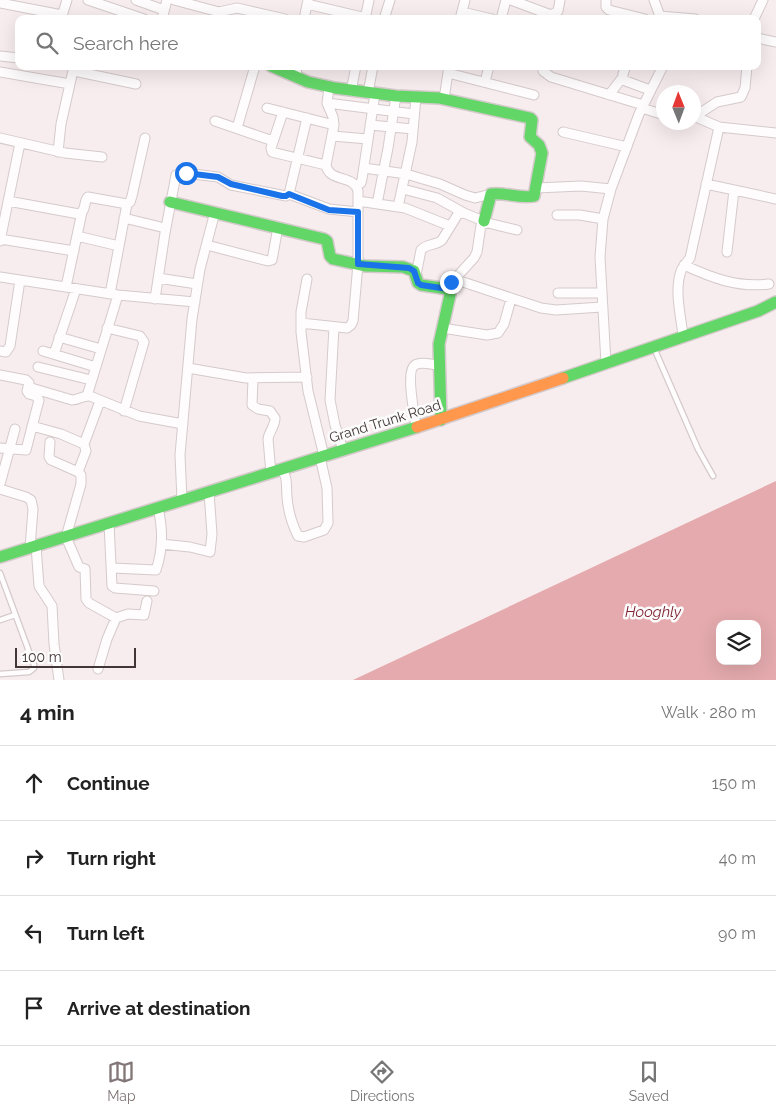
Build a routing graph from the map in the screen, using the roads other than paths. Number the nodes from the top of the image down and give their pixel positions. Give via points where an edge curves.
1 (68, 0) edge
2 (88, 0) edge
3 (136, 0) edge
4 (167, 0) edge
5 (174, 0) edge
6 (369, 0) edge
7 (390, 0) edge
8 (465, 0) edge
9 (506, 0) edge
10 (511, 0) edge
11 (560, 0) edge
12 (606, 0) edge
13 (654, 0) edge
14 (763, 0) edge
15 (307, 2) edge
16 (0, 4) edge
17 (52, 15) edge
18 (63, 15) edge
19 (132, 15) edge
20 (163, 15) edge
21 (165, 15) edge
22 (215, 15) edge
23 (220, 15) edge
24 (268, 15) edge
25 (305, 15) edge
26 (355, 15) edge
27 (366, 15) edge
28 (385, 15) edge
29 (461, 15) edge
30 (502, 15) edge
31 (630, 15) edge
32 (660, 15) edge
33 (756, 15) edge
34 (761, 39) edge
35 (776, 42) edge
36 (0, 56) edge
37 (15, 58) edge
38 (73, 70) edge
39 (77, 70) edge
40 (254, 70) edge
41 (355, 70) edge
42 (373, 70) edge
43 (449, 70) edge
44 (488, 70) edge
45 (543, 70) edge
46 (625, 70) edge
47 (662, 70) edge
48 (746, 70) edge
49 (297, 71) edge
50 (0, 72) edge
51 (622, 78) junction
52 (485, 82) junction
53 (70, 84) junction
54 (136, 84) dead end
55 (329, 87) junction
56 (650, 90) junction
57 (351, 91) junction
58 (371, 93) junction
59 (534, 95) dead end
60 (609, 95) junction
61 (396, 96) junction
62 (416, 97) junction
63 (444, 99) junction
64 (327, 103) junction
65 (642, 107) junction
66 (267, 108) dead end
67 (373, 109) junction
68 (283, 112) junction
69 (393, 112) junction
70 (656, 112) edge
71 (701, 113) edge
72 (414, 114) junction
73 (307, 118) junction
74 (701, 120) edge
75 (215, 121) dead end
76 (334, 125) junction
77 (370, 125) junction
78 (392, 127) junction
79 (719, 127) junction
80 (237, 128) junction
81 (413, 129) junction
82 (563, 132) dead end
83 (776, 133) edge
84 (332, 136) junction
85 (0, 138) edge
86 (145, 138) dead end
87 (368, 139) junction
88 (273, 141) junction
89 (20, 143) junction
90 (627, 147) junction
91 (58, 152) junction
92 (102, 156) dead end
93 (298, 159) junction
94 (326, 165) junction
95 (364, 168) junction
96 (384, 170) junction
97 (406, 174) junction
98 (706, 184) junction
99 (356, 186) junction
100 (537, 188) junction
101 (403, 189) junction
102 (611, 189) junction
103 (734, 190) junction
104 (289, 194) junction
105 (491, 194) junction
106 (6, 197) edge
107 (776, 200) edge
108 (170, 202) junction
109 (358, 202) junction
110 (127, 204) junction
111 (377, 204) junction
112 (398, 207) junction
113 (82, 212) junction
114 (215, 212) junction
115 (358, 212) junction
116 (464, 213) junction
117 (557, 215) dead end
118 (124, 218) junction
119 (603, 219) junction
120 (486, 222) junction
121 (450, 226) junction
122 (278, 227) junction
123 (166, 228) junction
124 (517, 230) dead end
125 (77, 236) junction
126 (0, 240) edge
127 (206, 245) junction
128 (119, 246) junction
129 (74, 252) junction
130 (727, 252) dead end
131 (358, 264) junction
132 (684, 265) junction
133 (416, 275) junction
134 (0, 276) edge
135 (158, 278) junction
136 (307, 279) dead end
137 (20, 280) junction
138 (197, 284) junction
139 (451, 284) junction
140 (769, 284) dead end
141 (66, 287) junction
142 (76, 289) junction
143 (558, 292) dead end
144 (602, 293) junction
145 (114, 294) junction
146 (156, 299) junction
147 (511, 299) junction
148 (195, 302) junction
149 (776, 302) edge
150 (602, 307) junction
151 (300, 323) junction
152 (334, 327) junction
153 (108, 328) junction
154 (442, 328) junction
155 (683, 336) junction
156 (60, 337) junction
157 (654, 346) junction
158 (101, 349) junction
159 (0, 351) edge
160 (43, 351) dead end
161 (54, 354) junction
162 (606, 363) junction
163 (439, 365) junction
164 (38, 367) dead end
165 (96, 367) junction
166 (188, 368) junction
167 (0, 375) edge
168 (307, 377) junction
169 (253, 379) junction
170 (91, 380) junction
171 (28, 388) junction
172 (87, 396) junction
173 (100, 401) junction
174 (124, 412) junction
175 (442, 420) junction
176 (183, 424) junction
177 (32, 426) junction
178 (416, 427) junction
179 (15, 429) dead end
180 (50, 442) dead end
181 (84, 444) junction
182 (0, 448) edge
183 (10, 448) junction
184 (343, 450) junction
185 (322, 457) junction
186 (277, 471) junction
187 (78, 472) junction
188 (713, 476) dead end
189 (0, 484) edge
190 (0, 489) edge
191 (209, 492) junction
192 (182, 500) junction
193 (158, 508) junction
194 (109, 523) junction
195 (66, 537) junction
196 (161, 544) junction
197 (33, 547) junction
198 (0, 558) edge
199 (112, 568) junction
200 (0, 573) edge
201 (154, 591) dead end
202 (147, 601) dead end
203 (16, 615) junction
204 (116, 618) junction
205 (0, 620) edge
206 (98, 669) dead end
207 (0, 674) edge
208 (59, 680) edge

1 - 18 street
2 - 19 street
3 - 20 street
4 - 21 street
5 - 22 street
6 - 27 street
7 - 28 street
8 - 29 street
9 - 30 street
10 - 11 street via 551,15 558,11
12 - 31 street via 609,10
13 - 32 street
14 - 33 street
15 - 25 street
15 - 26 street
16 - 17 street
23 - 24 street via 237,8
34 - 35 street
36 - 37 street
38 - 53 street
39 - 54 street
40 - 80 street
41 - 57 street
42 - 58 street
43 - 52 street
43 - 63 street
44 - 52 street
45 - 60 street via 551,77
46 - 51 street
47 - 56 street
48 - 71 street via 741,98 717,102
49 - 55 street via 308,82
50 - 53 street
51 - 56 street
51 - 60 street
52 - 59 street
53 - 91 street
55 - 57 street
55 - 64 street
56 - 65 street
57 - 58 street
58 - 61 street
58 - 67 street
60 - 65 street
61 - 62 street
61 - 69 street
62 - 63 street
62 - 72 street
63 - 100 street via 532,120 530,138 542,153
64 - 67 street
64 - 76 street
65 - 70 street
65 - 90 street
66 - 68 street
67 - 69 street
67 - 77 street
68 - 73 street
68 - 88 street
69 - 72 street
69 - 78 street
72 - 81 street
73 - 76 street
73 - 93 street
74 - 79 street
75 - 80 street
76 - 84 street
77 - 78 street
77 - 87 street
78 - 81 street
78 - 96 street
79 - 83 street
79 - 98 street
80 - 88 street
81 - 97 street
82 - 90 street
84 - 87 street
84 - 94 street
85 - 89 street
86 - 110 street via 132,196
87 - 95 street
88 - 93 street via 272,152
89 - 91 street
89 - 106 street
90 - 102 street
91 - 92 street
93 - 94 street
93 - 104 street
94 - 99 street via 332,176 353,182
95 - 96 street
95 - 99 street via 361,183
96 - 97 street
96 - 111 street
97 - 101 street
97 - 105 street via 475,198
98 - 103 street
98 - 132 street via 690,258
99 - 109 street
100 - 102 street via 581,186
100 - 105 street via 532,197
101 - 112 street
101 - 116 street via 438,198
102 - 119 street
103 - 107 street
103 - 130 street
104 - 108 street via 282,196 231,184 218,177 186,173 174,177
104 - 115 street via 329,210
105 - 120 street
106 - 113 street
106 - 126 street
108 - 114 street
108 - 123 street
109 - 111 street
109 - 115 street
110 - 113 street via 88,197
110 - 118 street
111 - 112 street
112 - 121 street
113 - 125 street
114 - 122 street
114 - 127 street
115 - 131 street
116 - 120 street
116 - 121 street via 458,214
117 - 119 street
118 - 123 street
118 - 128 street
119 - 144 street
120 - 124 street
120 - 139 street via 481,225 474,258
121 - 133 street via 439,243 421,250
122 - 127 street via 274,255 268,261
122 - 131 street via 324,239 333,260
123 - 135 street
125 - 128 street
125 - 129 street
126 - 129 street
127 - 138 street
128 - 145 street
129 - 141 street
131 - 133 street via 402,267
131 - 152 street via 353,321 346,328
132 - 140 street via 724,281 748,286
132 - 155 street via 679,291
133 - 139 street via 421,285
134 - 137 street
135 - 138 street
135 - 146 street
136 - 151 street
137 - 141 street
137 - 159 street via 10,346 6,352
138 - 148 street
139 - 147 street
139 - 154 street
141 - 142 street
142 - 145 street
142 - 156 street
143 - 144 street
144 - 150 street
145 - 146 street
145 - 153 street
146 - 148 street
147 - 150 street via 549,310
147 - 154 street via 498,333 487,335
148 - 166 street
149 - 155 street, Grand Trunk Road
150 - 162 street
151 - 152 street
151 - 168 street
152 - 184 street via 330,400
153 - 158 street
153 - 174 street via 140,336 144,342
154 - 163 street
155 - 157 street, Grand Trunk Road
156 - 158 street
156 - 161 street
157 - 162 street, Grand Trunk Road
157 - 188 lane via 698,449
158 - 165 street
160 - 161 street
161 - 165 street
162 - 175 street, Grand Trunk Road
163 - 175 street
163 - 178 street via 418,364 411,369
164 - 170 street
165 - 170 street
166 - 169 street
166 - 176 street
167 - 171 street via 26,380
168 - 169 street
168 - 185 street
169 - 186 street via 252,405 270,411 275,418 268,439
170 - 172 street
171 - 172 street via 72,400
171 - 177 street via 28,394 39,400
172 - 173 street
173 - 174 street
173 - 181 street
174 - 176 street
175 - 178 street, Grand Trunk Road
176 - 192 street via 179,464
177 - 181 street
177 - 183 street via 26,450
178 - 184 street, Grand Trunk Road
179 - 183 street
180 - 187 street via 51,460
181 - 187 street via 86,451
182 - 183 street
183 - 189 street
184 - 185 street, Grand Trunk Road
185 - 186 street, Grand Trunk Road
185 - 186 street via 328,523 324,530 304,537 298,536 292,524 287,479
186 - 191 street, Grand Trunk Road
187 - 195 street via 81,484
190 - 197 street via 31,500
191 - 192 street, Grand Trunk Road
191 - 196 street via 210,552
192 - 193 street, Grand Trunk Road
193 - 194 street, Grand Trunk Road
193 - 196 street
194 - 195 street, Grand Trunk Road
194 - 199 street
195 - 197 street, Grand Trunk Road
195 - 204 street via 79,567 85,569 87,601
196 - 199 street via 155,571
197 - 198 street, Grand Trunk Road
197 - 208 street via 39,586 52,606
199 - 201 street via 113,587
200 - 203 lane
202 - 204 street via 144,615 132,613
203 - 205 lane
203 - 207 lane via 34,668 28,672
204 - 206 street

